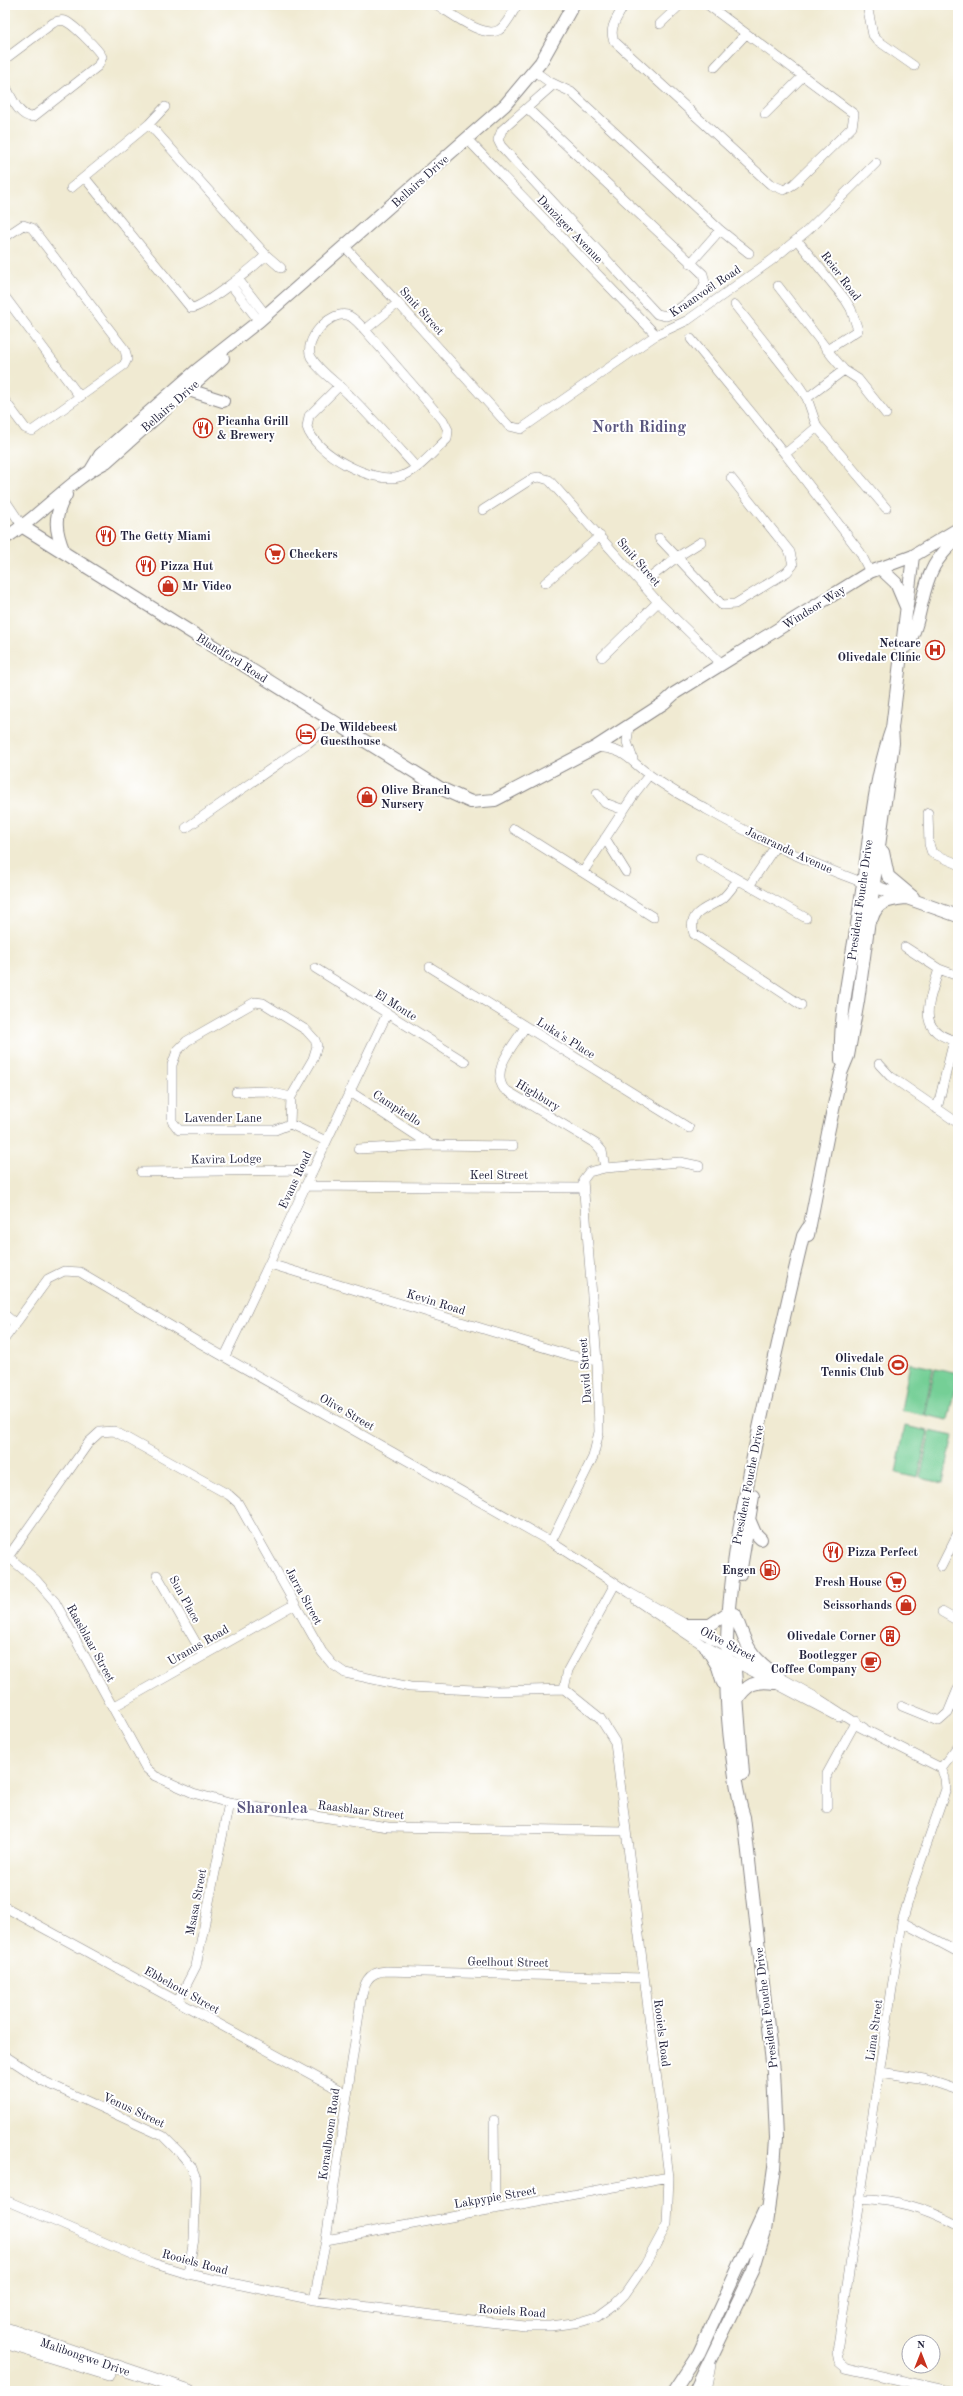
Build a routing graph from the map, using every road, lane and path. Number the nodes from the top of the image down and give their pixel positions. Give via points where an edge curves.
1 (437, 5) edge
2 (517, 5) edge
3 (573, 5) edge
4 (624, 5) edge
5 (680, 5) edge
6 (708, 5) edge
7 (867, 5) edge
8 (660, 24) dead end
9 (746, 34) junction
10 (5, 59) edge
11 (914, 66) dead end
12 (715, 67) dead end
13 (534, 71) junction
14 (802, 77) junction
15 (554, 84) junction
16 (5, 85) edge
17 (165, 107) dead end
18 (528, 109) junction
19 (765, 114) dead end
20 (149, 124) junction
21 (467, 139) junction
22 (876, 163) dead end
23 (85, 178) junction
24 (71, 188) dead end
25 (720, 230) junction
26 (5, 237) edge
27 (797, 240) junction
28 (345, 247) junction
29 (749, 253) dead end
30 (266, 255) junction
31 (690, 264) junction
32 (281, 268) dead end
33 (238, 279) junction
34 (231, 285) junction
35 (778, 286) dead end
36 (5, 297) edge
37 (398, 302) junction
38 (735, 305) dead end
39 (263, 318) junction
40 (365, 330) junction
41 (656, 335) junction
42 (242, 336) junction
43 (691, 339) dead end
44 (828, 350) junction
45 (844, 370) junction
46 (339, 386) junction
47 (189, 390) junction
48 (80, 397) junction
49 (807, 398) junction
50 (5, 401) edge
51 (223, 401) dead end
52 (886, 414) dead end
53 (817, 427) junction
54 (512, 428) joint
55 (785, 454) junction
56 (416, 467) junction
57 (91, 470) junction
58 (731, 478) dead end
59 (72, 485) junction
60 (5, 500) edge
61 (886, 508) dead end
62 (483, 510) dead end
63 (23, 527) junction
64 (958, 529) edge
65 (600, 536) junction
66 (958, 537) edge
67 (5, 538) edge
68 (659, 538) dead end
69 (701, 542) dead end
70 (64, 552) junction
71 (913, 556) junction
72 (677, 557) junction
73 (875, 570) junction
74 (545, 583) dead end
75 (642, 584) junction
76 (658, 602) junction
77 (908, 612) junction
78 (903, 652) junction
79 (602, 657) dead end
80 (722, 664) junction
81 (675, 693) junction
82 (335, 722) junction
83 (629, 726) junction
84 (892, 728) junction
85 (596, 747) junction
86 (633, 760) junction
87 (541, 775) junction
88 (649, 775) junction
89 (597, 793) dead end
90 (471, 802) joint
91 (624, 810) junction
92 (928, 813) dead end
93 (882, 824) junction
94 (186, 828) dead end
95 (514, 829) dead end
96 (605, 838) junction
97 (775, 847) junction
98 (700, 858) dead end
99 (958, 864) edge
100 (583, 872) junction
101 (626, 872) dead end
102 (738, 880) junction
103 (869, 885) junction
104 (749, 886) junction
105 (906, 898) junction
106 (924, 905) junction
107 (958, 916) edge
108 (653, 917) dead end
109 (806, 918) dead end
110 (867, 936) junction
111 (905, 947) dead end
112 (315, 968) dead end
113 (430, 968) dead end
114 (939, 969) junction
115 (958, 976) edge
116 (801, 1005) dead end
117 (387, 1014) junction
118 (525, 1027) junction
119 (956, 1041) edge
120 (466, 1062) dead end
121 (879, 1064) dead end
122 (841, 1073) junction
123 (349, 1091) junction
124 (236, 1092) dead end
125 (291, 1097) junction
126 (938, 1109) junction
127 (958, 1123) edge
128 (290, 1124) junction
129 (689, 1128) dead end
130 (326, 1141) junction
131 (431, 1145) junction
132 (513, 1146) dead end
133 (358, 1150) dead end
134 (699, 1166) dead end
135 (605, 1168) junction
136 (313, 1170) junction
137 (140, 1172) dead end
138 (305, 1186) junction
139 (582, 1188) junction
140 (808, 1228) junction
141 (270, 1264) junction
142 (5, 1315) edge
143 (16, 1324) junction
144 (5, 1338) edge
145 (224, 1356) junction
146 (597, 1361) junction
147 (749, 1518) junction
148 (958, 1534) edge
149 (762, 1539) dead end
150 (551, 1542) junction
151 (6, 1556) edge
152 (941, 1567) dead end
153 (157, 1575) dead end
154 (614, 1584) junction
155 (630, 1593) junction
156 (295, 1604) junction
157 (942, 1612) dead end
158 (732, 1613) junction
159 (958, 1621) edge
160 (684, 1625) junction
161 (706, 1647) junction
162 (203, 1655) junction
163 (731, 1656) junction
164 (777, 1680) junction
165 (564, 1689) junction
166 (958, 1689) edge
167 (732, 1702) junction
168 (902, 1706) dead end
169 (113, 1707) junction
170 (855, 1723) junction
171 (958, 1746) edge
172 (941, 1768) junction
173 (229, 1803) junction
174 (827, 1808) dead end
175 (626, 1831) junction
176 (5, 1906) edge
177 (902, 1922) junction
178 (958, 1952) edge
179 (373, 1973) joint
180 (643, 1978) junction
181 (178, 2001) junction
182 (5, 2056) edge
183 (880, 2072) junction
184 (958, 2090) edge
185 (347, 2094) junction
186 (494, 2120) dead end
187 (669, 2177) junction
188 (858, 2198) junction
189 (5, 2200) edge
190 (769, 2200) junction
191 (495, 2209) junction
192 (958, 2225) edge
193 (326, 2240) junction
194 (188, 2274) junction
195 (314, 2300) junction
196 (5, 2329) edge
197 (5, 2342) edge
198 (708, 2365) junction
199 (162, 2391) edge
200 (189, 2391) edge
201 (674, 2391) edge
202 (695, 2391) edge
203 (704, 2391) edge
204 (948, 2391) edge

1 - 2 street via 476,28 494,32 504,26
3 - 13 street, Bellairs Drive
4 - 14 street via 611,30 614,41 770,184 780,190 794,184 852,127 855,118 850,109
5 - 8 street
6 - 9 street
7 - 11 street via 873,35
9 - 12 street
9 - 14 street
10 - 16 street via 60,20 69,23 102,57 98,66 33,118 21,112
13 - 15 street
13 - 21 street, Bellairs Drive via 516,94
14 - 19 street
15 - 18 street
15 - 25 street via 571,92
17 - 20 street
18 - 31 street
18 - 31 street via 502,130 498,140 501,146 657,314 672,314 705,287 705,278
20 - 23 street
20 - 30 street
21 - 28 street, Bellairs Drive
21 - 41 street, Danziger Avenue
22 - 27 street, Kraanvoël Road
23 - 24 street
23 - 34 street via 188,306 199,306
25 - 29 street
25 - 31 street
26 - 48 street via 23,225 32,228 127,355 124,365
27 - 41 street, Kraanvoël Road via 688,320
27 - 44 street, Reier Road via 845,299 858,330
28 - 37 street, Smit Street
28 - 39 street, Bellairs Drive
30 - 32 street
30 - 33 street
33 - 34 street
33 - 39 street
34 - 39 street
35 - 44 street
36 - 48 street
37 - 40 street
37 - 54 street, Smit Street
38 - 49 street
39 - 42 street, Bellairs Drive
40 - 46 street via 352,317 342,314 333,317 313,337 310,346 312,358
40 - 56 street via 443,420 448,430 447,440
41 - 54 street, Kraanvoël Road via 525,426
42 - 47 street, Bellairs Drive via 236,346
42 - 57 street, Bellairs Drive via 197,370 100,455
43 - 55 street
44 - 45 street
45 - 49 street
45 - 52 street via 858,379
46 - 56 street
46 - 56 street via 307,421 308,432 319,446 342,463 380,477 398,477
47 - 51 street
47 - 57 street, Bellairs Drive via 106,462
48 - 50 street via 32,431 25,428
49 - 53 street
53 - 55 street
53 - 61 street
55 - 73 street
57 - 59 street, Bellairs Drive
58 - 72 street via 790,552 793,565 787,572 756,592 726,606 716,600
59 - 63 street, Bellairs Drive
59 - 70 street via 58,507 55,520 57,536
60 - 63 street, Blandford Road
62 - 65 street, Smit Street via 529,480 539,477 552,483
63 - 67 street, Bellairs Drive
63 - 70 street, Blandford Road
64 - 71 street, Windsor Way
65 - 74 street
65 - 75 street, Smit Street
66 - 78 street via 933,567 914,632
68 - 72 street
69 - 72 street
70 - 82 street, Blandford Road
71 - 73 street, Windsor Way
71 - 77 street, President Fouche Drive
72 - 75 street
73 - 77 street via 896,583
73 - 80 street, Windsor Way
75 - 76 street, Smit Street
76 - 79 street
76 - 80 street, Smit Street
77 - 78 street, President Fouche Drive
78 - 84 street, President Fouche Drive
80 - 81 street, Windsor Way
81 - 83 street, Windsor Way
81 - 87 street, Windsor Way via 661,698 551,765
82 - 90 street, Blandford Road via 440,788
82 - 94 street
83 - 85 street, Windsor Way
83 - 86 street, Jacaranda Avenue via 627,742
84 - 93 street, President Fouche Drive via 893,743
84 - 103 street, President Fouche Drive via 873,805
85 - 86 street, Jacaranda Avenue via 613,750
85 - 87 street, Windsor Way via 554,771
86 - 88 street, Jacaranda Avenue
87 - 90 street, Windsor Way via 495,800
88 - 91 street
88 - 97 street, Jacaranda Avenue
89 - 91 street via 605,803
91 - 96 street
92 - 99 street via 929,844 932,853
93 - 103 street, President Fouche Drive
93 - 106 street via 884,860 888,876
95 - 100 street
96 - 100 street
96 - 101 street
97 - 103 street, Jacaranda Avenue
97 - 104 street
98 - 102 street
100 - 108 street
102 - 104 street
102 - 116 street via 721,900 705,906 700,911 693,924 694,934
103 - 105 street, Jacaranda Avenue
103 - 110 street, President Fouche Drive
103 - 122 street, President Fouche Drive via 843,1022
104 - 109 street
105 - 106 street, Jacaranda Avenue
105 - 110 street via 879,905 873,914
106 - 107 street, Jacaranda Avenue
110 - 122 street, President Fouche Drive via 849,1048
111 - 114 street
112 - 117 street, El Monte
113 - 118 street, Luka's Place
114 - 115 street
114 - 119 street via 927,1020 937,1032
117 - 120 street, El Monte
117 - 123 street, Evans Road
118 - 129 street, Luka's Place
118 - 135 street, Highbury via 501,1066 501,1084 504,1089 596,1144 602,1151
119 - 126 street
121 - 126 street via 890,1076
122 - 140 street, President Fouche Drive
123 - 130 street, Evans Road
123 - 131 street, Campitello
124 - 125 street via 265,1091
125 - 128 street, Lavender Lane
125 - 128 street, Lavender Lane via 313,1059 316,1040 306,1030 260,1002 246,1005 187,1041 180,1046 174,1058 172,1121 179,1130 275,1130
126 - 127 street
128 - 130 street
130 - 136 street, Evans Road
131 - 132 street, Campitello
131 - 133 street, Campitello
134 - 135 street via 680,1162
135 - 139 street via 589,1172 583,1180
136 - 137 street, Kavira Lodge
136 - 138 street, Evans Road
138 - 139 street, Keel Street
138 - 141 street, Evans Road
139 - 146 street, David Street
140 - 147 street, President Fouche Drive
140 - 158 street, President Fouche Drive via 803,1236 737,1536
141 - 145 street, Evans Road
141 - 146 street, Kevin Road
142 - 143 street
143 - 144 street
143 - 145 street, Olive Street via 48,1279 64,1270 80,1272
145 - 150 street, Olive Street
146 - 150 street, David Street via 600,1416 597,1445
147 - 149 street via 755,1533
147 - 158 street, President Fouche Drive
148 - 152 street
150 - 154 street, Olive Street
151 - 156 street, Jarra Street via 89,1442 100,1432 114,1431 222,1491 238,1503
151 - 169 street, Raasblaar Street via 47,1590
153 - 162 street, Sun Place
154 - 155 street, Olive Street
154 - 165 street via 568,1670
155 - 160 street, Olive Street
155 - 161 street, Olive Street via 642,1606
156 - 162 street, Uranus Road
156 - 165 street, Jarra Street via 327,1658 338,1669 356,1677 410,1687 496,1691
157 - 159 street
158 - 160 street via 710,1625
158 - 163 street, President Fouche Drive
158 - 164 street via 752,1655
160 - 163 street, Olive Street
161 - 163 street, Olive Street
161 - 167 street
162 - 169 street, Uranus Road
163 - 164 street, Olive Street
163 - 167 street, President Fouche Drive
164 - 167 street via 751,1683
164 - 170 street, Olive Street
165 - 175 street, Rooiels Road via 600,1718 612,1735 618,1761
166 - 168 street via 948,1713 939,1721
167 - 190 street, President Fouche Drive via 776,2106 774,2168
169 - 173 street, Raasblaar Street via 135,1750 150,1772 193,1793
170 - 172 street, Olive Street
170 - 174 street via 827,1774
171 - 172 street
172 - 177 street, Lima Street via 946,1789
173 - 175 street, Raasblaar Street via 388,1827
173 - 181 street, Msasa Street via 196,1966
175 - 180 street, Rooiels Road
176 - 181 street, Ebbehout Street
177 - 178 street
177 - 183 street, Lima Street
179 - 180 street, Geelhout Street via 386,1971
179 - 185 street, Koraalboom Road via 364,1984
180 - 187 street, Rooiels Road
181 - 185 street, Ebbehout Street
182 - 194 street, Venus Street via 43,2081 163,2136 182,2155 196,2178 194,2239
183 - 184 street via 925,2079
183 - 188 street, Lima Street
185 - 193 street, Koraalboom Road
186 - 191 street
187 - 191 street, Lakpypie Street
187 - 195 street, Rooiels Road via 669,2207 666,2224 660,2237 625,2294 597,2317 558,2325 525,2326
188 - 192 street via 920,2207
188 - 204 street, Lima Street via 837,2358 846,2368
189 - 194 street, Rooiels Road via 152,2263
190 - 198 street, President Fouche Drive via 765,2231 753,2271
190 - 201 street, President Fouche Drive via 699,2352
191 - 193 street, Lakpypie Street
193 - 195 street, Koraalboom Road
194 - 195 street, Rooiels Road
196 - 200 main road, Malibongwe Drive
197 - 199 main road, Malibongwe Drive
198 - 202 street, President Fouche Drive
198 - 203 main road

